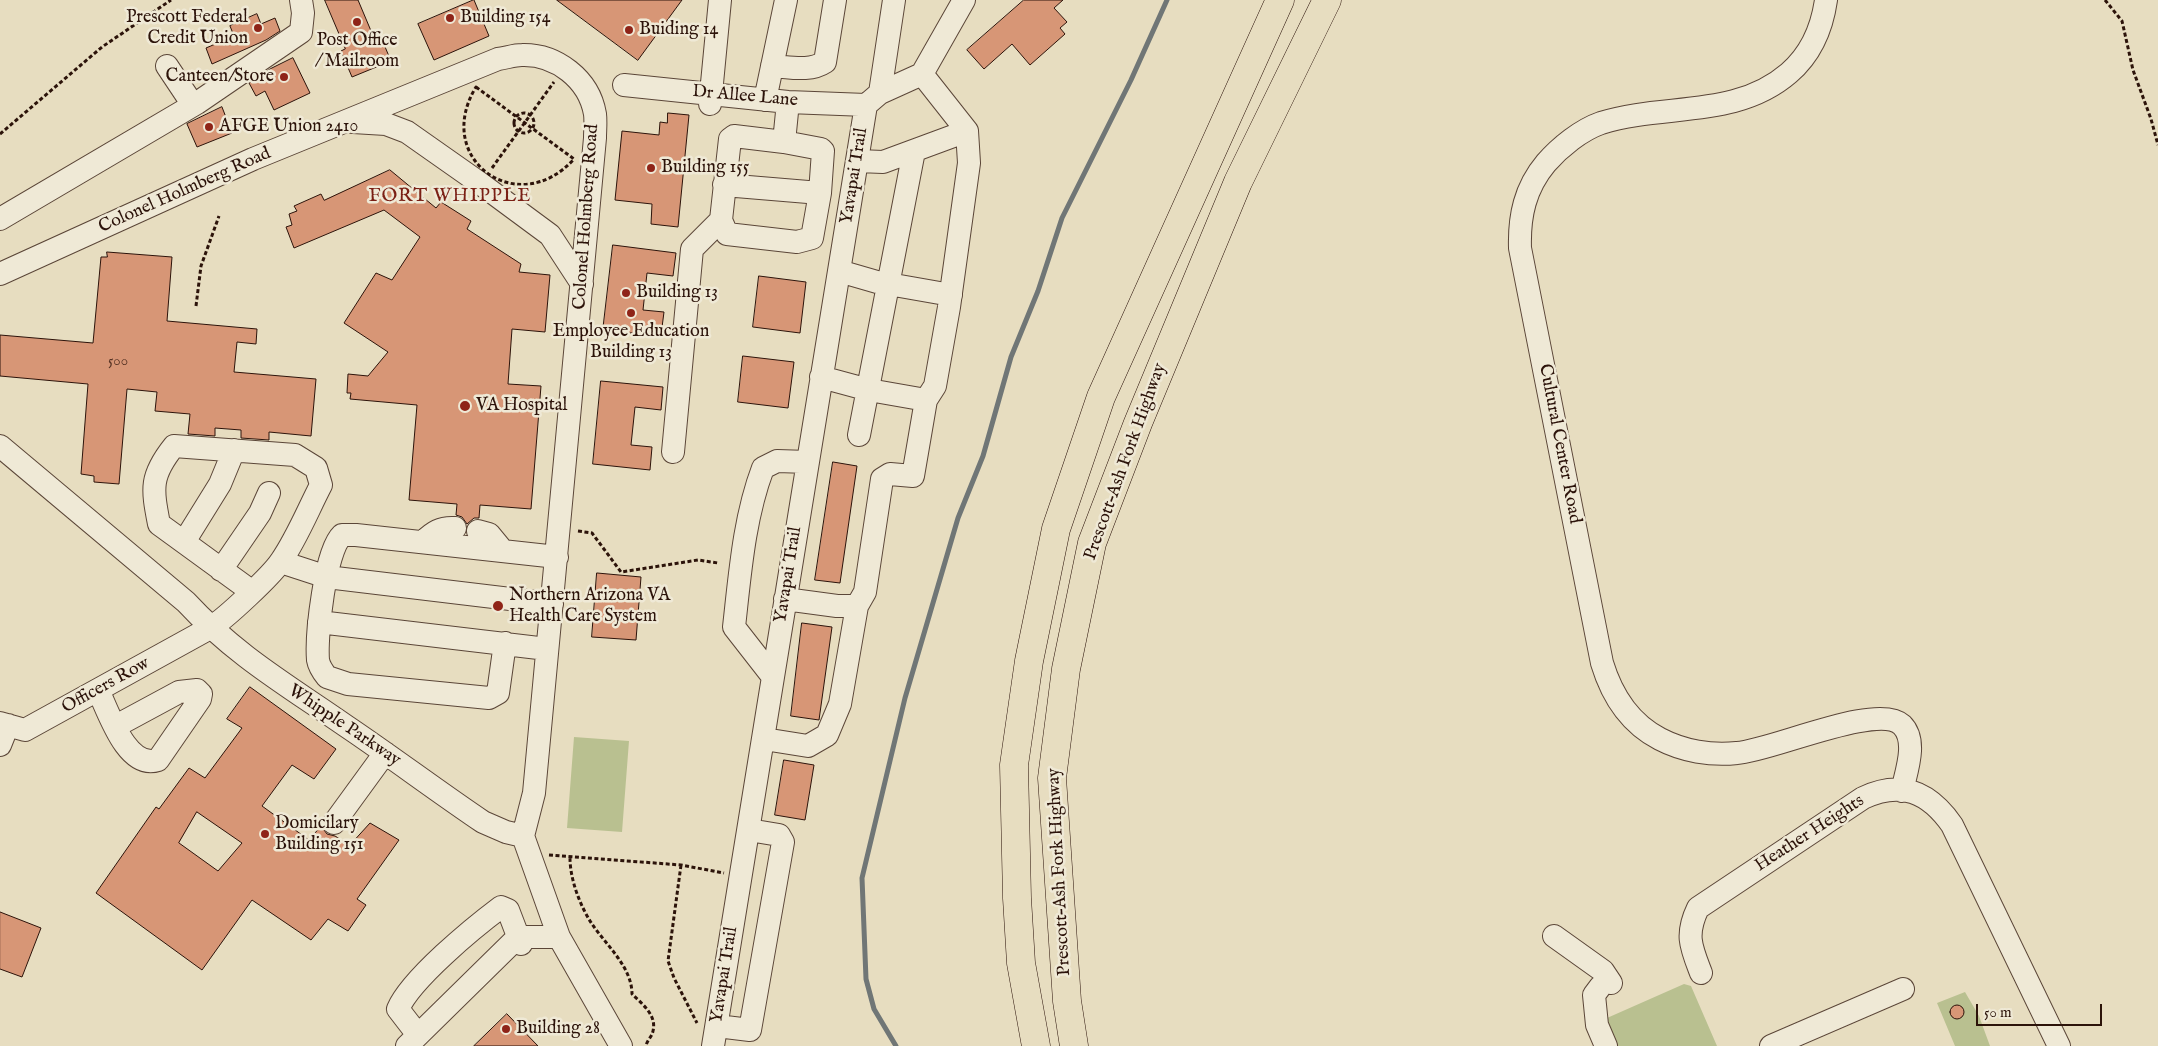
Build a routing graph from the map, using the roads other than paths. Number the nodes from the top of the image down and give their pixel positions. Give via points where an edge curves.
1 (301, 0) edge
2 (720, 0) edge
3 (786, 0) edge
4 (835, 0) edge
5 (894, 0) edge
6 (964, 0) edge
7 (1280, 0) edge
8 (1327, 0) edge
9 (1826, 0) edge
10 (167, 66) dead end
11 (772, 66) junction
12 (922, 74) junction
13 (624, 86) dead end
14 (873, 99) junction
15 (710, 100) junction
16 (765, 100) junction
17 (788, 102) junction
18 (193, 105) junction
19 (347, 122) junction
20 (967, 131) junction
21 (784, 142) junction
22 (914, 151) junction
23 (858, 161) junction
24 (724, 185) junction
25 (820, 194) junction
26 (0, 219) edge
27 (720, 220) junction
28 (839, 271) junction
29 (0, 274) edge
30 (582, 284) junction
31 (890, 284) junction
32 (951, 295) junction
33 (821, 377) junction
34 (869, 390) junction
35 (926, 400) junction
36 (859, 435) dead end
37 (0, 446) edge
38 (234, 450) junction
39 (673, 452) dead end
40 (808, 462) junction
41 (269, 493) dead end
42 (455, 528) dead end
43 (478, 531) dead end
44 (184, 542) junction
45 (423, 542) junction
46 (503, 551) junction
47 (557, 557) junction
48 (281, 562) junction
49 (221, 570) junction
50 (327, 577) junction
51 (250, 591) junction
52 (785, 599) junction
53 (552, 604) junction
54 (857, 606) junction
55 (319, 622) junction
56 (210, 628) junction
57 (505, 643) junction
58 (547, 649) junction
59 (773, 677) junction
60 (98, 690) junction
61 (116, 726) dead end
62 (3, 731) edge
63 (764, 739) junction
64 (385, 753) junction
65 (1902, 791) junction
66 (334, 823) dead end
67 (749, 830) junction
68 (523, 836) junction
69 (1554, 936) dead end
70 (559, 937) junction
71 (520, 940) junction
72 (1701, 973) dead end
73 (1903, 989) dead end
74 (1067, 1001) junction
75 (709, 1034) edge
76 (413, 1041) edge
77 (621, 1046) edge
78 (1036, 1046) edge
79 (1074, 1046) edge
80 (1079, 1046) edge
81 (1606, 1046) edge
82 (1771, 1046) edge
83 (2059, 1046) edge

1 - 18 lane via 301,32
2 - 15 lane
3 - 11 lane
4 - 11 lane via 825,62 805,68
5 - 14 lane, Yavapai Trail
6 - 12 lane
7 - 78 main road via 1101,397 1056,528 1029,661 1014,765 1021,963
8 - 74 main road, Prescott–Ash Fork Highway via 1238,182 1138,422 1092,543 1066,669 1052,778
9 - 65 lane, Cultural Center Road via 1818,33 1808,51 1797,66 1764,90 1718,106 1600,124 1565,144 1540,171 1522,206 1520,248 1602,663 1616,699 1638,725 1660,739 1685,749 1723,754 1756,750 1863,719 1893,720 1903,725 1909,742 1910,754
10 - 18 lane
11 - 16 lane
12 - 14 lane
12 - 20 lane
13 - 15 lane, Dr Allee Lane
14 - 17 lane, Dr Allee Lane
14 - 23 lane, Yavapai Trail
15 - 16 lane, Dr Allee Lane
16 - 17 lane, Dr Allee Lane
17 - 21 lane
18 - 26 lane
19 - 29 lane, Colonel Holmberg Road via 253,159
19 - 30 lane via 386,124 407,132 550,235
19 - 30 lane, Colonel Holmberg Road via 498,59 521,55 544,58 564,67 586,91 594,114 595,138
20 - 22 lane
20 - 32 lane via 969,164
21 - 24 lane via 734,136 730,139
21 - 25 lane via 821,149
22 - 23 lane via 883,162
22 - 31 lane
23 - 28 lane, Yavapai Trail
24 - 25 lane
24 - 27 lane
25 - 27 lane via 812,238 797,242 727,234
27 - 39 lane via 692,249
28 - 31 lane
28 - 33 lane, Yavapai Trail
30 - 47 lane, Colonel Holmberg Road
31 - 32 lane
31 - 34 lane
32 - 35 lane via 935,386
33 - 34 lane
33 - 40 lane, Yavapai Trail
34 - 35 lane
34 - 36 lane
35 - 54 lane via 913,476 890,474 882,480 865,592
37 - 56 lane, Whipple Parkway via 186,602
38 - 44 lane via 220,484
38 - 44 lane, Officers Row via 174,446 160,464 152,492 159,524
38 - 48 lane, Officers Row via 295,455 316,468 321,485
40 - 52 lane, Yavapai Trail
40 - 59 lane via 777,461 763,468 755,490 742,558 734,627
41 - 49 lane via 260,513
42 - 45 lane via 444,527
43 - 46 lane via 489,534
44 - 49 lane
45 - 46 lane
45 - 50 lane via 342,535 335,541
46 - 47 lane
47 - 53 lane, Colonel Holmberg Road
48 - 50 lane
48 - 51 lane, Officers Row
49 - 51 lane
50 - 53 lane
50 - 55 lane
51 - 56 lane, Officers Row
52 - 54 lane
52 - 59 lane, Yavapai Trail
53 - 58 lane, Colonel Holmberg Road
54 - 63 lane via 840,704 827,735 808,746
55 - 57 lane
55 - 57 lane via 318,662 327,677 348,684 489,698 498,693
56 - 60 lane, Officers Row
56 - 64 lane, Whipple Parkway via 261,670
57 - 58 lane
58 - 68 lane, Colonel Holmberg Road via 534,793
59 - 63 lane, Yavapai Trail
60 - 61 lane
60 - 62 lane, Officers Row via 26,730
63 - 67 lane, Yavapai Trail
64 - 66 lane
64 - 68 lane, Whipple Parkway via 483,822
65 - 72 lane, Heather Heights via 1880,790 1863,798 1698,908 1691,923 1689,940
65 - 83 lane, Heather Heights via 1927,798 1952,825
67 - 75 lane, Yavapai Trail
67 - 75 lane via 779,835 783,842 750,1030
68 - 70 lane
69 - 81 lane via 1603,971 1605,985 1594,995 1597,1025
70 - 71 lane
70 - 77 lane
71 - 76 lane
71 - 76 lane via 508,910 501,907 425,972 398,1008
73 - 82 lane
74 - 79 main road, Prescott–Ash Fork Highway
74 - 80 main road

